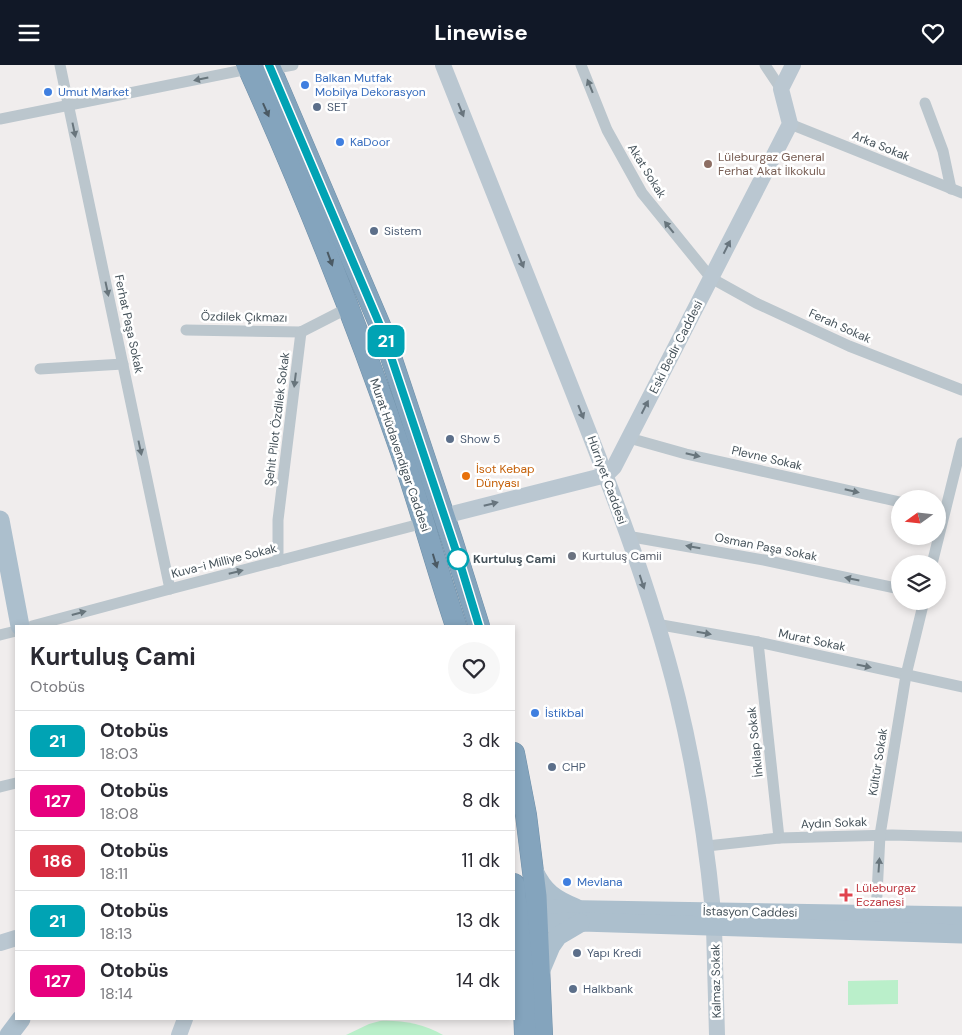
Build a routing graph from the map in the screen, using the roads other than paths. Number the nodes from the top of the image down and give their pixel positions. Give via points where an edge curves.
1 (60, 65) edge
2 (293, 65) edge
3 (443, 65) edge
4 (581, 65) edge
5 (765, 65) edge
6 (793, 65) edge
7 (248, 67) edge
8 (270, 67) edge
9 (781, 89) junction
10 (925, 103) dead end
11 (69, 106) junction
12 (0, 119) edge
13 (790, 124) junction
14 (957, 191) edge
15 (711, 278) junction
16 (348, 308) junction
17 (186, 330) dead end
18 (301, 332) junction
19 (123, 364) junction
20 (40, 369) dead end
21 (962, 390) edge
22 (630, 438) junction
23 (962, 443) edge
24 (606, 475) junction
25 (946, 495) edge
26 (891, 500) edge
27 (444, 516) junction
28 (0, 520) edge
29 (424, 523) junction
30 (627, 536) junction
31 (278, 561) junction
32 (891, 587) edge
33 (170, 589) junction
34 (922, 610) edge
35 (656, 624) junction
36 (20, 625) edge
37 (36, 625) edge
38 (456, 625) edge
39 (479, 625) edge
40 (15, 631) edge
41 (0, 635) edge
42 (758, 642) junction
43 (906, 675) junction
44 (962, 687) edge
45 (515, 758) edge
46 (15, 783) edge
47 (0, 787) edge
48 (880, 835) junction
49 (962, 837) edge
50 (779, 839) junction
51 (707, 846) junction
52 (534, 871) junction
53 (515, 888) edge
54 (523, 916) edge
55 (581, 916) junction
56 (962, 916) edge
57 (714, 919) junction
58 (875, 923) junction
59 (962, 934) edge
60 (15, 938) edge
61 (0, 943) edge
62 (515, 954) edge
63 (531, 975) junction
64 (20, 1020) edge
65 (185, 1020) edge
66 (9, 1035) edge
67 (179, 1035) edge
68 (524, 1035) edge
69 (542, 1035) edge
70 (716, 1035) edge

1 - 11 street, Ferhat Paşa Sokak
2 - 8 street
3 -> 24 street, Hürriyet Caddesi
15 -> 4 street, Akat Sokak via 642,193 607,130
5 - 9 street
6 - 9 street
7 -> 11 street
7 -> 16 highway, Murat Hüdavendigar Caddesi via 323,241
8 - 27 highway, Murat Hüdavendigar Caddesi via 382,330
9 - 13 street
10 - 14 street
11 - 12 street
11 -> 19 street, Ferhat Paşa Sokak
13 - 14 street, Arka Sokak
15 -> 13 street, Eski Bedir Caddesi
15 - 21 street, Ferah Sokak via 756,303 849,346
22 -> 15 street, Eski Bedir Caddesi
16 - 18 street
16 - 29 highway, Murat Hüdavendigar Caddesi
17 - 18 street, Özdilek Çıkmazı
18 -> 31 street, Şehit Pilot Özdilek Sokak via 278,520
19 - 20 street
19 -> 33 street, Ferhat Paşa Sokak
22 - 24 street, Eski Bedir Caddesi
22 -> 26 street, Plevne Sokak via 686,454
23 - 25 street
27 -> 24 street
24 - 30 street, Hürriyet Caddesi
27 - 39 highway, Murat Hüdavendigar Caddesi
28 - 36 main road
29 - 31 street, Kuva-i Milliye Sokak
29 -> 38 highway, Murat Hüdavendigar Caddesi
32 -> 30 street, Osman Paşa Sokak
30 -> 35 street, Hürriyet Caddesi
33 -> 31 street, Kuva-i Milliye Sokak
37 -> 33 street, Kuva-i Milliye Sokak
34 - 43 street, Kültür Sokak
35 -> 42 street, Murat Sokak
35 - 51 street, Hürriyet Caddesi via 678,697
40 - 41 street
42 -> 43 street, Murat Sokak
42 - 50 street, İnkılap Sokak
43 - 44 street, Murat Sokak
43 - 48 street, Kültür Sokak
45 - 52 highway
46 - 47 street
48 - 49 street, Aydın Sokak
48 - 50 street, Aydın Sokak
58 -> 48 street, Kültür Sokak
50 - 51 street, Aydın Sokak
51 - 57 street, Hürriyet Caddesi
52 - 54 highway
52 - 55 main road via 546,891
53 - 54 highway
54 - 55 main road, İstasyon Caddesi
54 - 63 highway
55 - 57 main road, İstasyon Caddesi
55 - 63 main road via 558,936
56 - 58 main road, İstasyon Caddesi
57 - 58 main road, İstasyon Caddesi
57 - 70 street, Kalmaz Sokak
58 - 59 main road, İstasyon Caddesi
60 - 61 street
62 - 63 main road
63 - 68 highway
63 - 69 highway
64 - 66 main road
65 - 67 street

